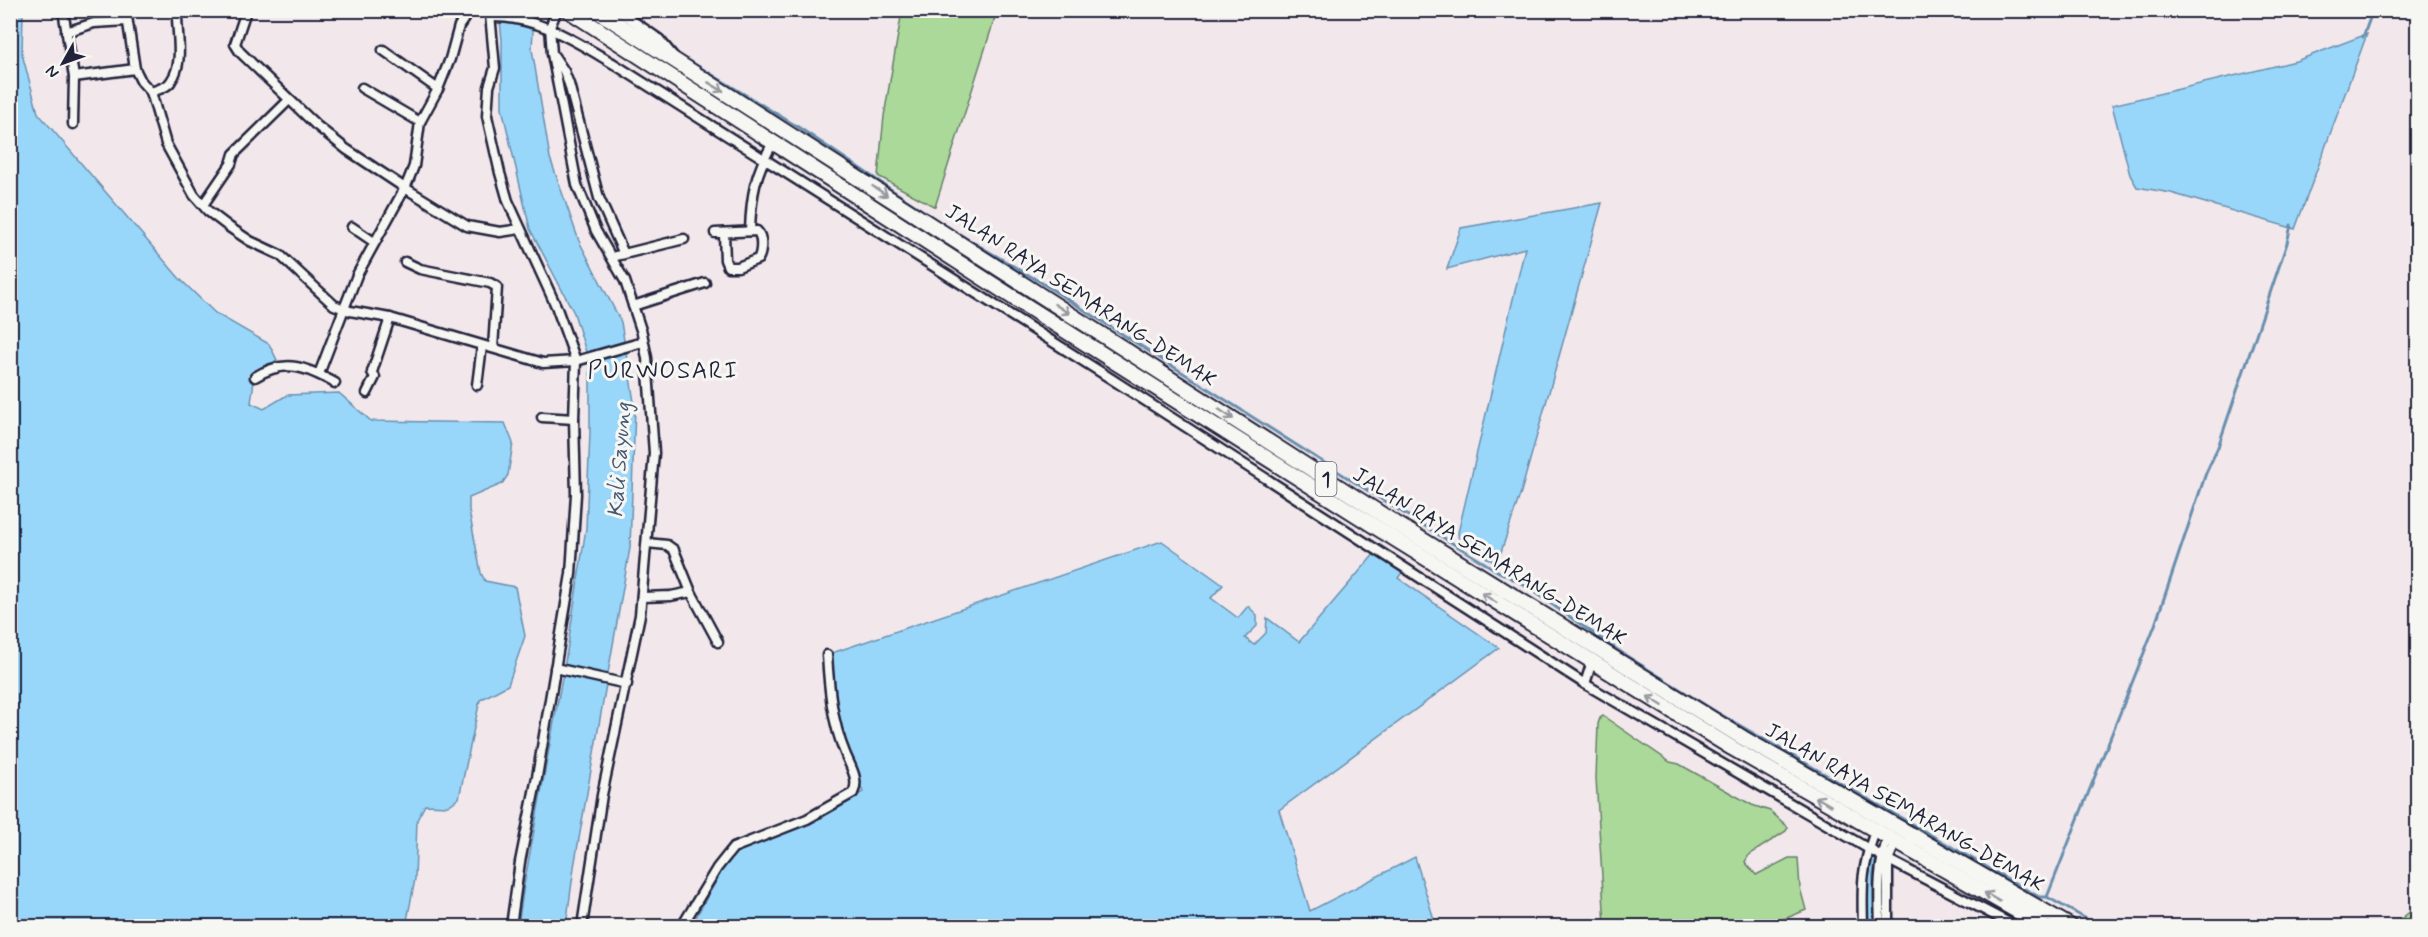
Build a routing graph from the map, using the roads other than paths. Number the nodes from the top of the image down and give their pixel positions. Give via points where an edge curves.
1 (63, 10) edge
2 (126, 10) edge
3 (177, 10) edge
4 (243, 10) edge
5 (470, 10) edge
6 (557, 10) edge
7 (568, 10) edge
8 (596, 10) edge
9 (617, 10) edge
10 (492, 14) edge
11 (127, 21) junction
12 (550, 27) junction
13 (66, 32) junction
14 (383, 50) dead end
15 (552, 54) junction
16 (680, 64) junction
17 (135, 69) junction
18 (74, 77) junction
19 (362, 88) dead end
20 (438, 89) junction
21 (151, 92) junction
22 (289, 100) junction
23 (420, 122) junction
24 (73, 124) dead end
25 (768, 151) junction
26 (405, 188) junction
27 (203, 205) junction
28 (352, 227) dead end
29 (520, 229) junction
30 (750, 231) junction
31 (684, 239) dead end
32 (374, 242) junction
33 (624, 254) junction
34 (612, 257) junction
35 (405, 262) dead end
36 (705, 283) dead end
37 (1036, 292) junction
38 (633, 306) junction
39 (1028, 307) junction
40 (344, 309) junction
41 (390, 318) junction
42 (644, 342) junction
43 (482, 346) junction
44 (493, 348) junction
45 (580, 359) junction
46 (319, 374) junction
47 (255, 377) dead end
48 (335, 383) dead end
49 (477, 385) dead end
50 (367, 393) dead end
51 (542, 417) dead end
52 (574, 419) junction
53 (647, 543) junction
54 (691, 592) junction
55 (642, 597) junction
56 (718, 642) dead end
57 (827, 655) dead end
58 (1592, 661) junction
59 (557, 669) junction
60 (625, 684) junction
61 (1585, 684) junction
62 (1875, 831) junction
63 (1895, 837) junction
64 (1869, 849) junction
65 (1884, 858) junction
66 (511, 927) edge
67 (582, 927) edge
68 (682, 927) edge
69 (1863, 927) edge
70 (1880, 927) edge
71 (1888, 927) edge
72 (2015, 927) edge
73 (2043, 927) edge
74 (2070, 927) edge

1 - 13 street
2 - 11 street
3 - 21 street via 179,43 172,80
4 - 22 street via 236,44 240,52
5 - 20 street via 456,31
6 - 12 street
7 - 25 highway, JALAN RAYA SEMARANG-DEMAK / 1
8 - 16 highway, JALAN RAYA SEMARANG-DEMAK / 1
9 - 16 street via 659,39
10 - 12 street
10 - 29 street via 495,68 487,116 508,201
11 - 13 street via 94,23
11 - 17 street
12 - 15 street
12 - 25 street
13 - 18 street
14 - 20 street
15 - 33 street via 569,84 599,198
15 - 34 street via 576,185
16 -> 37 highway, JALAN RAYA SEMARANG-DEMAK / 1
17 - 18 street
17 - 21 street
18 - 24 street
19 - 23 street
20 - 23 street
21 - 27 street via 166,144
22 - 26 street via 346,149
22 - 27 street via 234,154
23 - 26 street via 414,165
25 - 30 street via 751,196
25 - 39 highway, JALAN RAYA SEMARANG-DEMAK / 1
25 - 61 street
26 - 29 street via 467,226 500,232
26 - 32 street
27 - 40 street via 250,241 280,255 322,296
28 - 32 street
29 - 45 street
30 - 30 street via 720,233 725,260 731,268 754,262 760,256 760,234
31 - 33 street
32 - 40 street
33 - 34 street
34 - 38 street
35 - 44 street via 498,287
36 - 38 street
37 - 39 highway
37 -> 63 highway, JALAN RAYA SEMARANG-DEMAK / 1
38 - 42 street
58 -> 39 highway, JALAN RAYA SEMARANG-DEMAK / 1
40 - 41 street
40 - 46 street
41 - 43 street
41 - 50 street
42 - 45 street
42 - 53 street via 654,453
43 - 44 street
43 - 49 street
44 - 45 street via 543,363
45 - 52 street
46 - 47 street via 287,366
46 - 48 street
51 - 52 street
52 - 59 street via 576,494 571,574
53 - 54 street via 671,546
53 - 55 street
54 - 55 street
54 - 56 street
55 - 60 street
57 - 68 street via 833,715 857,781 853,793 807,819 733,848
58 - 61 street
62 -> 58 highway, JALAN RAYA SEMARANG-DEMAK / 1
59 - 60 street
59 - 66 street
60 - 67 street via 602,795
61 - 64 street
62 - 63 highway, JALAN RAYA SEMARANG-DEMAK / 1
62 - 64 street
63 - 65 street
73 -> 63 highway, JALAN RAYA SEMARANG-DEMAK / 1
63 - 74 highway, JALAN RAYA SEMARANG-DEMAK / 1
64 - 65 street
64 - 69 street via 1862,881
65 - 70 street via 1878,881
65 - 71 street
65 - 72 street

